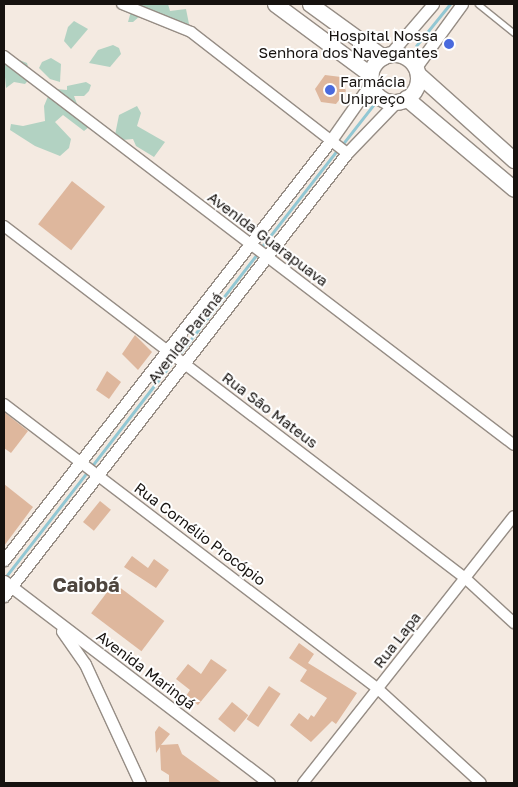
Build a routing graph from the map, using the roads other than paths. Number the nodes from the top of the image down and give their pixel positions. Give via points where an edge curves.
1 (122, 4) edge
2 (275, 4) edge
3 (310, 4) edge
4 (433, 4) edge
5 (462, 4) edge
6 (478, 4) edge
7 (514, 33) edge
8 (386, 55) junction
9 (4, 56) edge
10 (417, 71) junction
11 (371, 79) junction
12 (401, 100) junction
13 (331, 140) junction
14 (347, 153) junction
15 (514, 160) edge
16 (514, 190) edge
17 (4, 226) edge
18 (252, 245) junction
19 (266, 256) junction
20 (170, 352) junction
21 (183, 362) junction
22 (4, 404) edge
23 (514, 445) edge
24 (82, 463) junction
25 (96, 474) junction
26 (514, 516) edge
27 (4, 560) edge
28 (465, 578) junction
29 (8, 584) edge
30 (4, 596) edge
31 (44, 612) junction
32 (514, 623) edge
33 (101, 655) junction
34 (85, 664) junction
35 (378, 688) junction
36 (140, 783) edge
37 (269, 783) edge
38 (303, 783) edge
39 (481, 783) edge

1 - 13 street via 191,32
2 - 11 main road
3 - 8 main road
4 - 8 street
5 - 10 street
6 - 7 lane
8 - 10 main road via 405,56
8 - 11 main road
9 - 18 street, Avenida Guarapuava
10 - 12 main road via 416,88
10 - 15 main road
11 - 12 main road via 380,97
11 - 13 street, Avenida Paraná
12 - 14 street, Avenida Paraná
12 - 16 main road
13 - 14 street
13 - 18 street, Avenida Paraná
14 - 19 street, Avenida Paraná
17 - 20 street, Rua São Mateus
18 - 19 street, Avenida Guarapuava
18 - 20 street, Avenida Paraná
19 - 21 street, Avenida Paraná
19 - 23 street, Avenida Guarapuava
20 - 21 street, Rua São Mateus
20 - 24 street, Avenida Paraná
21 - 25 street, Avenida Paraná
21 - 28 street, Rua São Mateus
22 - 24 street, Rua Cornélio Procópio
24 - 25 street, Rua Cornélio Procópio
24 - 27 street, Avenida Paraná
25 - 29 street, Avenida Paraná
25 - 35 street, Rua Cornélio Procópio
26 - 28 street, Rua Lapa
28 - 32 street, Rua São Mateus
28 - 35 street, Rua Lapa
29 - 30 street, Avenida Paraná
29 - 31 street, Avenida Maringá
31 - 33 street, Avenida Maringá
31 - 34 street via 71,642
33 - 34 street via 91,656
33 - 37 street, Avenida Maringá
34 - 36 street
35 - 38 street, Rua Lapa
35 - 39 street, Rua Cornélio Procópio

